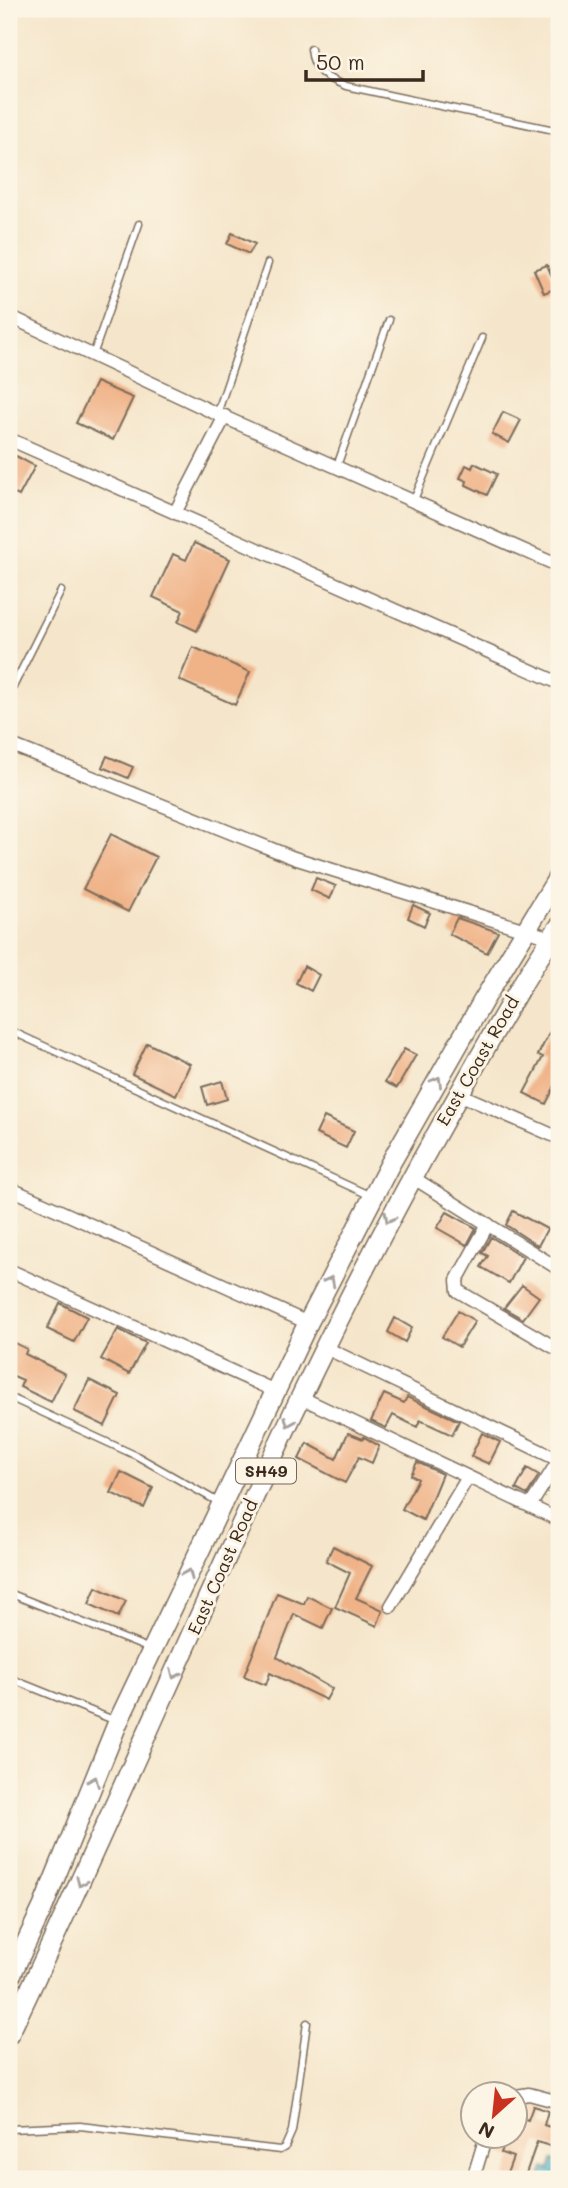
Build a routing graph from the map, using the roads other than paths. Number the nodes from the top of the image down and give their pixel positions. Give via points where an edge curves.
1 (311, 49) dead end
2 (559, 131) edge
3 (139, 224) dead end
4 (268, 263) dead end
5 (9, 316) edge
6 (389, 320) dead end
7 (482, 338) dead end
8 (93, 355) junction
9 (221, 415) junction
10 (9, 439) edge
11 (337, 466) junction
12 (413, 502) junction
13 (175, 513) junction
14 (559, 566) edge
15 (61, 591) dead end
16 (559, 683) edge
17 (9, 695) edge
18 (9, 744) edge
19 (559, 876) edge
20 (526, 930) junction
21 (555, 932) edge
22 (9, 1030) edge
23 (459, 1094) junction
24 (559, 1139) edge
25 (412, 1177) junction
26 (9, 1188) edge
27 (373, 1197) junction
28 (488, 1224) junction
29 (559, 1269) edge
30 (9, 1270) edge
31 (308, 1323) junction
32 (324, 1347) junction
33 (559, 1350) edge
34 (275, 1391) junction
35 (9, 1397) edge
36 (300, 1398) junction
37 (559, 1460) edge
38 (468, 1477) junction
39 (222, 1504) junction
40 (530, 1506) junction
41 (559, 1520) edge
42 (9, 1593) edge
43 (391, 1606) dead end
44 (152, 1650) junction
45 (9, 1678) edge
46 (118, 1722) junction
47 (9, 1979) edge
48 (307, 2023) dead end
49 (9, 2034) edge
50 (530, 2094) edge
51 (559, 2102) edge
52 (9, 2129) edge
53 (482, 2150) edge
54 (473, 2179) edge

1 - 2 lane via 318,71 346,86
3 - 8 lane
4 - 9 lane
5 - 8 street
6 - 11 lane
7 - 12 lane
8 - 9 street
9 - 11 street
9 - 13 street
10 - 13 street
11 - 12 street
12 - 14 street
13 - 16 street
15 - 17 lane
18 - 20 street via 294,858
19 - 20 main road, East Coast Road / SH49
20 - 21 street
27 -> 20 main road, East Coast Road / SH49
21 - 23 main road, East Coast Road / SH49
22 - 27 lane
23 - 24 street
23 - 25 main road, East Coast Road / SH49
25 - 28 street
25 -> 32 main road, East Coast Road / SH49
26 - 31 street
31 -> 27 main road, East Coast Road / SH49
28 - 29 street
28 - 33 street via 457,1280 458,1291
30 - 34 street
31 - 34 main road, East Coast Road / SH49
32 - 36 main road, East Coast Road / SH49
32 - 37 street
34 - 39 main road, East Coast Road / SH49
35 - 39 lane via 137,1456
36 - 38 street
36 -> 49 main road, East Coast Road / SH49
37 - 40 street
38 - 40 street
38 - 43 street
44 -> 39 main road, East Coast Road / SH49
40 - 41 street
42 - 44 lane
44 - 46 main road, East Coast Road / SH49
45 - 46 lane
47 -> 46 main road, East Coast Road / SH49
48 - 52 lane via 292,2131 280,2150 80,2126
50 - 51 street
53 - 54 street

